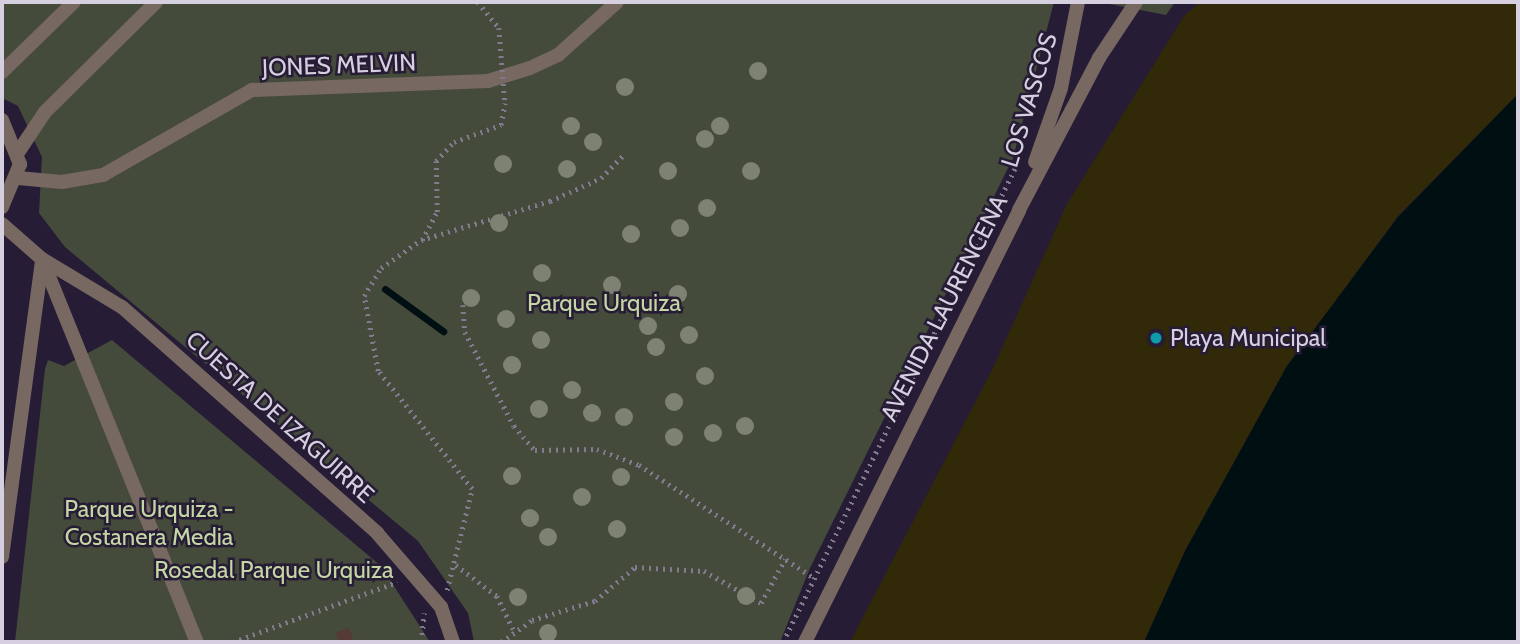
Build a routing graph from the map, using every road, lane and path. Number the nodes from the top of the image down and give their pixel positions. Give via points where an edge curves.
1 (74, 2) edge
2 (156, 2) edge
3 (478, 2) edge
4 (617, 2) edge
5 (1078, 2) edge
6 (1136, 2) edge
7 (2, 72) edge
8 (2, 120) edge
9 (19, 151) junction
10 (624, 154) dead end
11 (1021, 155) dead end
12 (18, 178) junction
13 (2, 207) edge
14 (1019, 209) junction
15 (2, 224) edge
16 (421, 240) junction
17 (42, 259) junction
18 (463, 305) dead end
19 (2, 557) edge
20 (785, 559) junction
21 (456, 565) junction
22 (416, 575) junction
23 (812, 576) junction
24 (829, 587) junction
25 (441, 607) junction
26 (515, 633) junction
27 (421, 639) dead end
28 (197, 642) edge
29 (233, 642) edge
30 (413, 642) edge
31 (453, 642) edge
32 (501, 642) edge
33 (783, 642) edge
34 (805, 642) edge

1 - 7 street
2 - 9 street via 45,112
3 - 16 path, bridge via 499,28 505,103 501,125 454,142 436,161 437,212
4 - 12 street, JONES MELVIN via 558,55 509,75 252,90 103,175 62,182
5 - 14 street, LOS VASCOS via 1061,88
6 - 14 street, AVENIDA LAURENCENA via 1098,58
8 - 9 street
9 - 12 street
10 - 16 path via 601,178 550,201
11 - 23 path
12 - 13 street
14 - 24 street, AVENIDA LAURENCENA
15 - 17 street, CUESTA DE IZAGUIRRE
16 - 21 path via 381,268 363,296 366,332 378,371 472,489
17 - 19 street
17 - 22 street, CUESTA DE IZAGUIRRE via 122,307
17 - 28 street
18 - 20 path via 465,331 514,426 535,450 597,449 639,465
20 - 23 path
20 - 26 path via 761,603 704,571 659,564 635,567 595,601 532,620
21 - 25 path
21 - 26 path via 497,596
22 - 25 street, CUESTA DE IZAGUIRRE
22 - 29 path
23 - 24 path
23 - 33 path
24 - 34 street, AVENIDA LAURENCENA
25 - 31 street, CUESTA DE IZAGUIRRE
26 - 32 path
27 - 30 path

